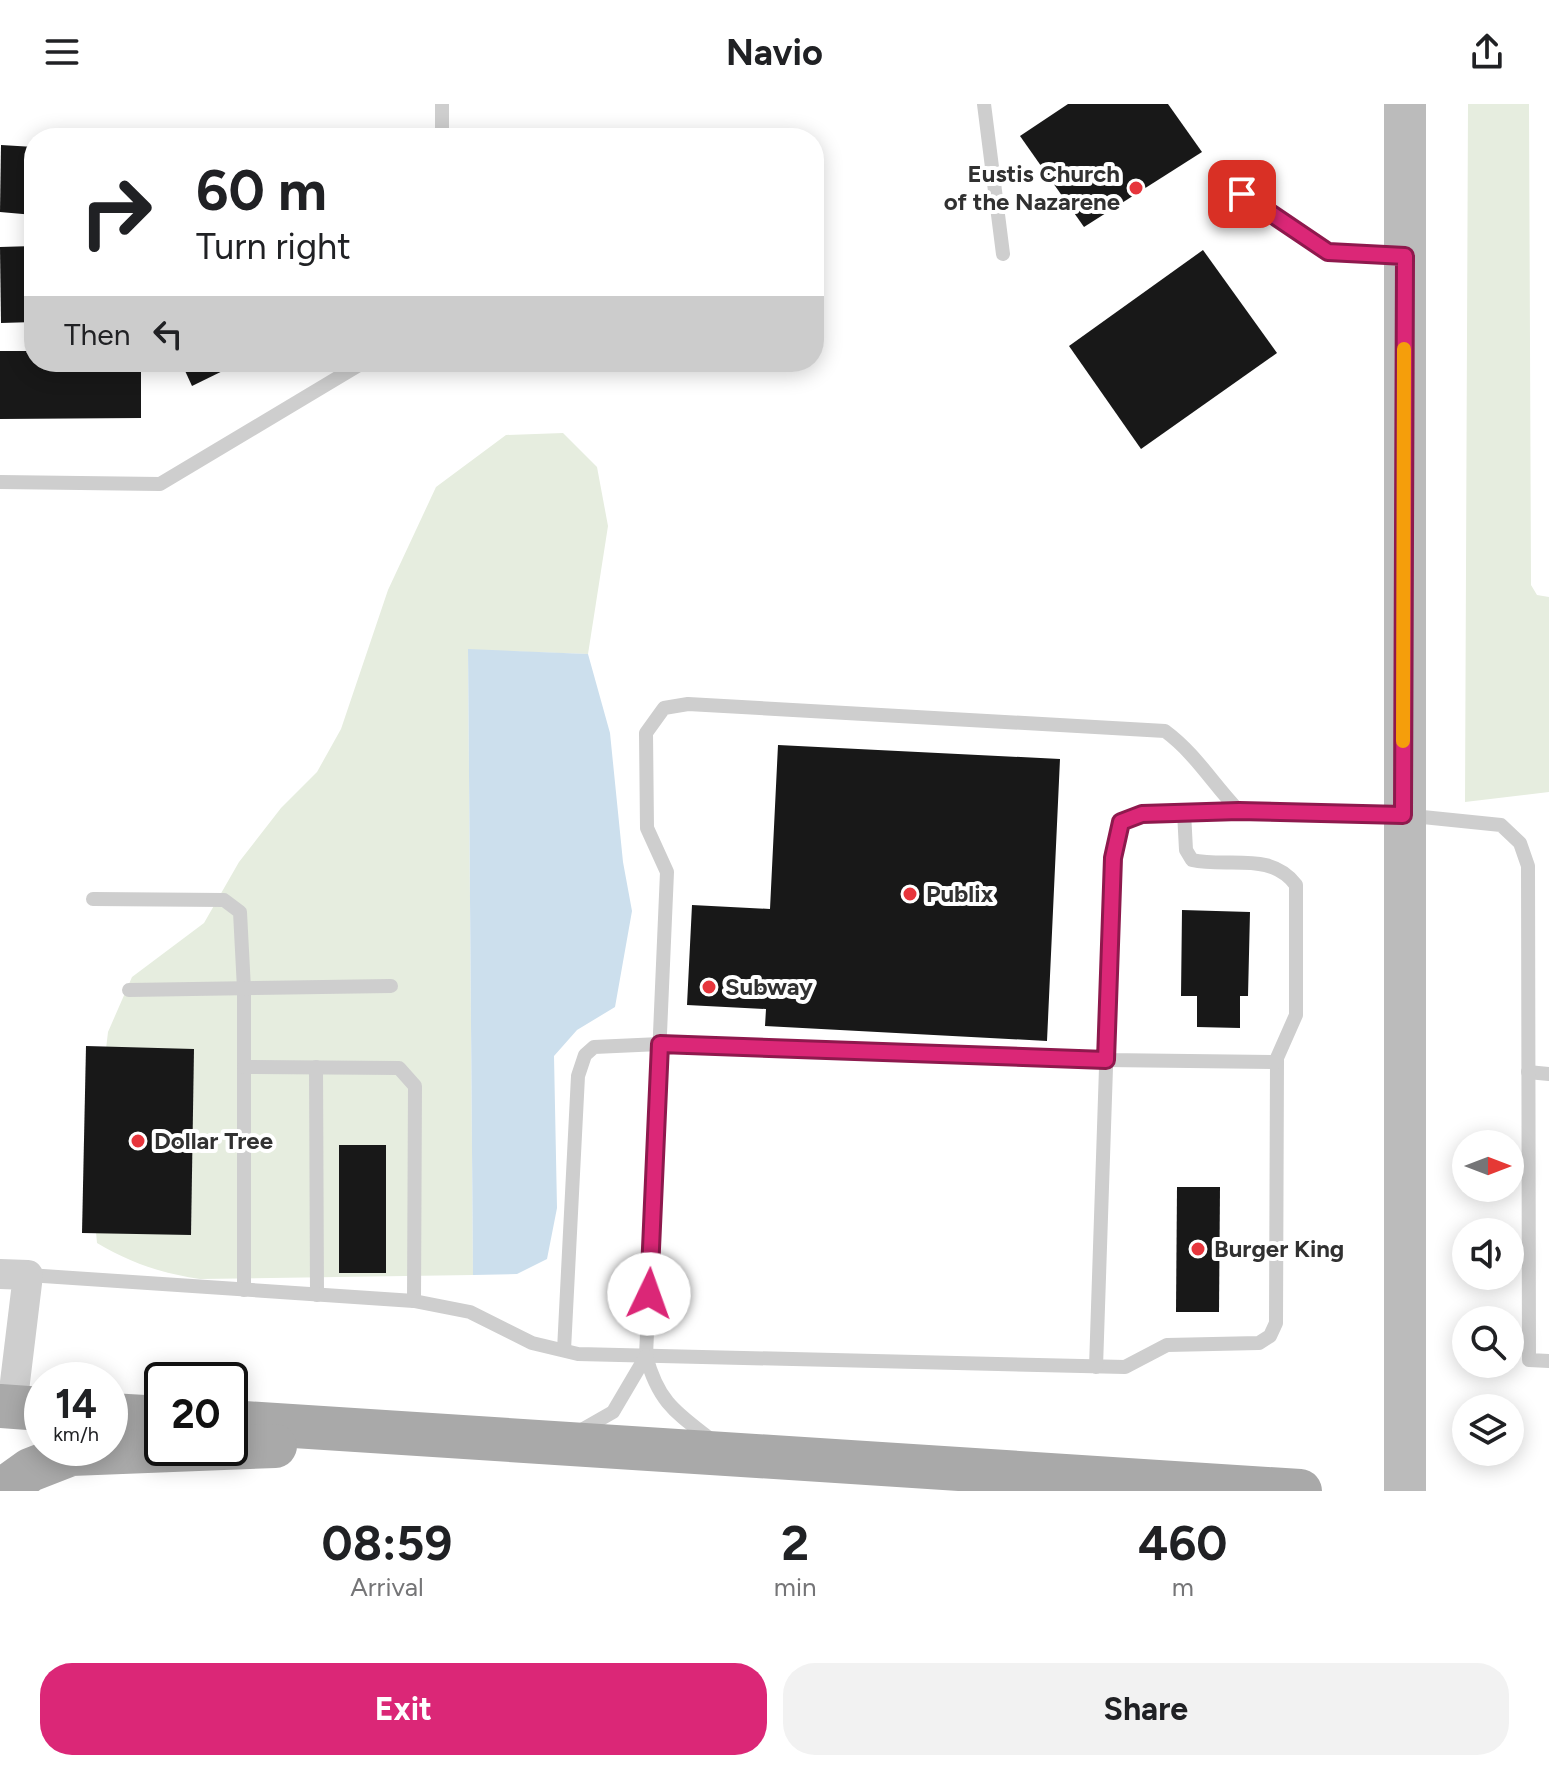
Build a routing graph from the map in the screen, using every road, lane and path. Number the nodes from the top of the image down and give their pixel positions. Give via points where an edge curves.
1 (442, 104) edge
2 (984, 104) edge
3 (1405, 104) edge
4 (442, 128) edge
5 (1229, 188) dead end
6 (1003, 254) dead end
7 (1405, 256) junction
8 (347, 372) edge
9 (0, 482) edge
10 (1239, 811) junction
11 (1184, 812) junction
12 (1403, 815) junction
13 (93, 899) dead end
14 (391, 986) dead end
15 (244, 989) junction
16 (129, 990) dead end
17 (660, 1044) junction
18 (1106, 1060) junction
19 (1277, 1062) junction
20 (244, 1067) junction
21 (316, 1067) junction
22 (1528, 1072) junction
23 (1549, 1074) edge
24 (14, 1275) edge
25 (244, 1290) junction
26 (317, 1295) junction
27 (414, 1301) junction
28 (564, 1350) junction
29 (646, 1356) junction
30 (1549, 1361) edge
31 (1096, 1367) junction
32 (14, 1410) edge
33 (248, 1423) edge
34 (485, 1438) junction
35 (559, 1443) junction
36 (730, 1454) junction
37 (1, 1491) edge
38 (1300, 1491) edge
39 (1405, 1491) edge

1 - 4 lane
2 - 6 lane
3 - 7 main road
5 - 7 lane via 1328,252
7 - 12 main road
8 - 9 lane via 160,484
10 - 11 lane
10 - 12 lane
10 - 17 lane via 1192,752 1165,731 688,704 664,708 646,733 647,828 667,872
11 - 18 lane via 1142,814 1121,822 1113,858
11 - 19 lane via 1186,850 1192,860 1258,862 1286,871 1296,885 1296,1015
12 - 22 lane via 1501,825 1520,843 1528,866
12 - 39 main road
13 - 15 lane via 224,900 240,912
14 - 15 lane
15 - 16 lane
15 - 20 lane
17 - 18 lane
17 - 28 lane via 594,1047 585,1055 578,1076
17 - 29 lane
18 - 19 lane
18 - 31 lane
19 - 31 lane via 1276,1323 1270,1336 1259,1343 1167,1345 1125,1367
20 - 21 lane
20 - 25 lane
21 - 26 lane
21 - 27 lane via 399,1068 415,1086
22 - 23 lane
22 - 30 lane via 1529,1360
24 - 25 lane
24 - 32 street
25 - 26 lane
26 - 27 lane
27 - 28 lane via 470,1312 532,1343
28 - 29 lane
29 - 31 lane
29 - 35 lane via 613,1412
29 - 36 lane via 654,1384 681,1419
33 - 34 main road
34 - 35 main road
34 - 37 main road via 71,1454 30,1470
35 - 36 main road
36 - 38 main road

